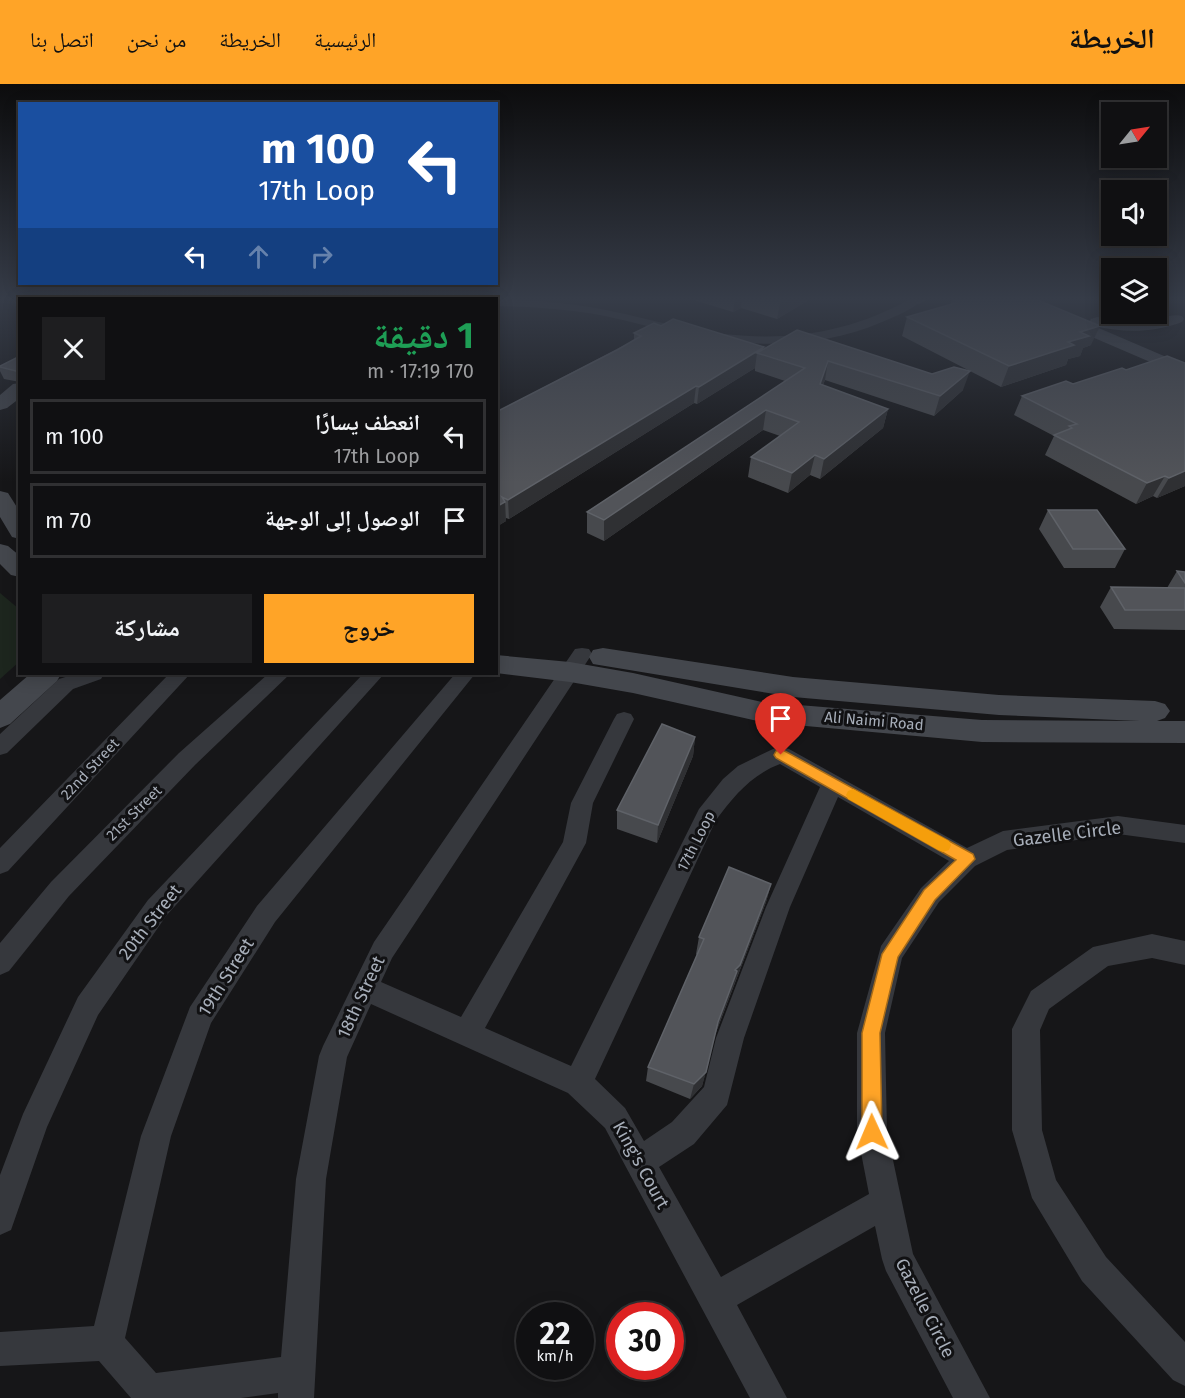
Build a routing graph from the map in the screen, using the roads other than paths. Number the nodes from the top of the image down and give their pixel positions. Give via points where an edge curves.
1 (11, 387) edge
2 (0, 404) edge
3 (0, 498) edge
4 (18, 529) edge
5 (0, 551) edge
6 (18, 568) edge
7 (498, 644) edge
8 (576, 663) junction
9 (498, 664) edge
10 (41, 675) edge
11 (91, 675) edge
12 (179, 675) edge
13 (279, 675) edge
14 (373, 675) edge
15 (465, 675) edge
16 (0, 698) edge
17 (1185, 711) edge
18 (0, 717) edge
19 (624, 719) dead end
20 (1185, 732) edge
21 (0, 747) edge
22 (833, 784) junction
23 (1185, 834) edge
24 (968, 859) junction
25 (0, 864) edge
26 (1185, 953) edge
27 (0, 963) edge
28 (365, 988) junction
29 (467, 1033) junction
30 (578, 1083) junction
31 (639, 1162) junction
32 (886, 1202) junction
33 (0, 1219) edge
34 (715, 1299) junction
35 (107, 1343) junction
36 (0, 1349) edge
37 (1185, 1368) edge
38 (297, 1386) edge
39 (769, 1398) edge
40 (972, 1398) edge

1 - 2 main road
3 - 4 main road
5 - 6 main road
7 - 8 main road, Ali Naimi Road
8 - 9 main road, Ali Naimi Road
8 - 17 main road, Ali Naimi Road via 999,705
8 - 20 main road, Ali Naimi Road via 633,683 762,712 982,731
8 - 28 street, 18th Street via 383,950
10 - 16 main road
10 - 18 main road
11 - 21 street via 66,684
12 - 25 street, 22nd Street
13 - 27 street, 21st Street via 187,759 60,888
14 - 33 street, 20th Street via 157,908 88,1006 33,1124
15 - 35 street, 19th Street via 266,914 200,1016 156,1136
19 - 29 street via 582,803 574,843
22 - 24 street, 17th Loop
22 - 30 street, 17th Loop via 781,755 761,761 734,779 707,815
22 - 31 street via 778,906 730,1038 717,1095 683,1133
23 - 24 street, Gazelle Circle via 1118,825 1003,841
24 - 32 street, Gazelle Circle via 930,895 890,954 871,1033 872,1132
26 - 37 street via 1152,946 1102,955 1040,1000 1026,1029 1027,1130 1043,1187 1094,1269
28 - 29 street, King's Court
28 - 38 street, 18th Street via 333,1056 327,1090 312,1179
29 - 30 street, King's Court
30 - 31 street, King's Court via 615,1118
31 - 34 street, King's Court
32 - 34 street
32 - 40 street, Gazelle Circle via 898,1259
34 - 39 street, King's Court
35 - 36 street
35 - 38 street via 149,1392

